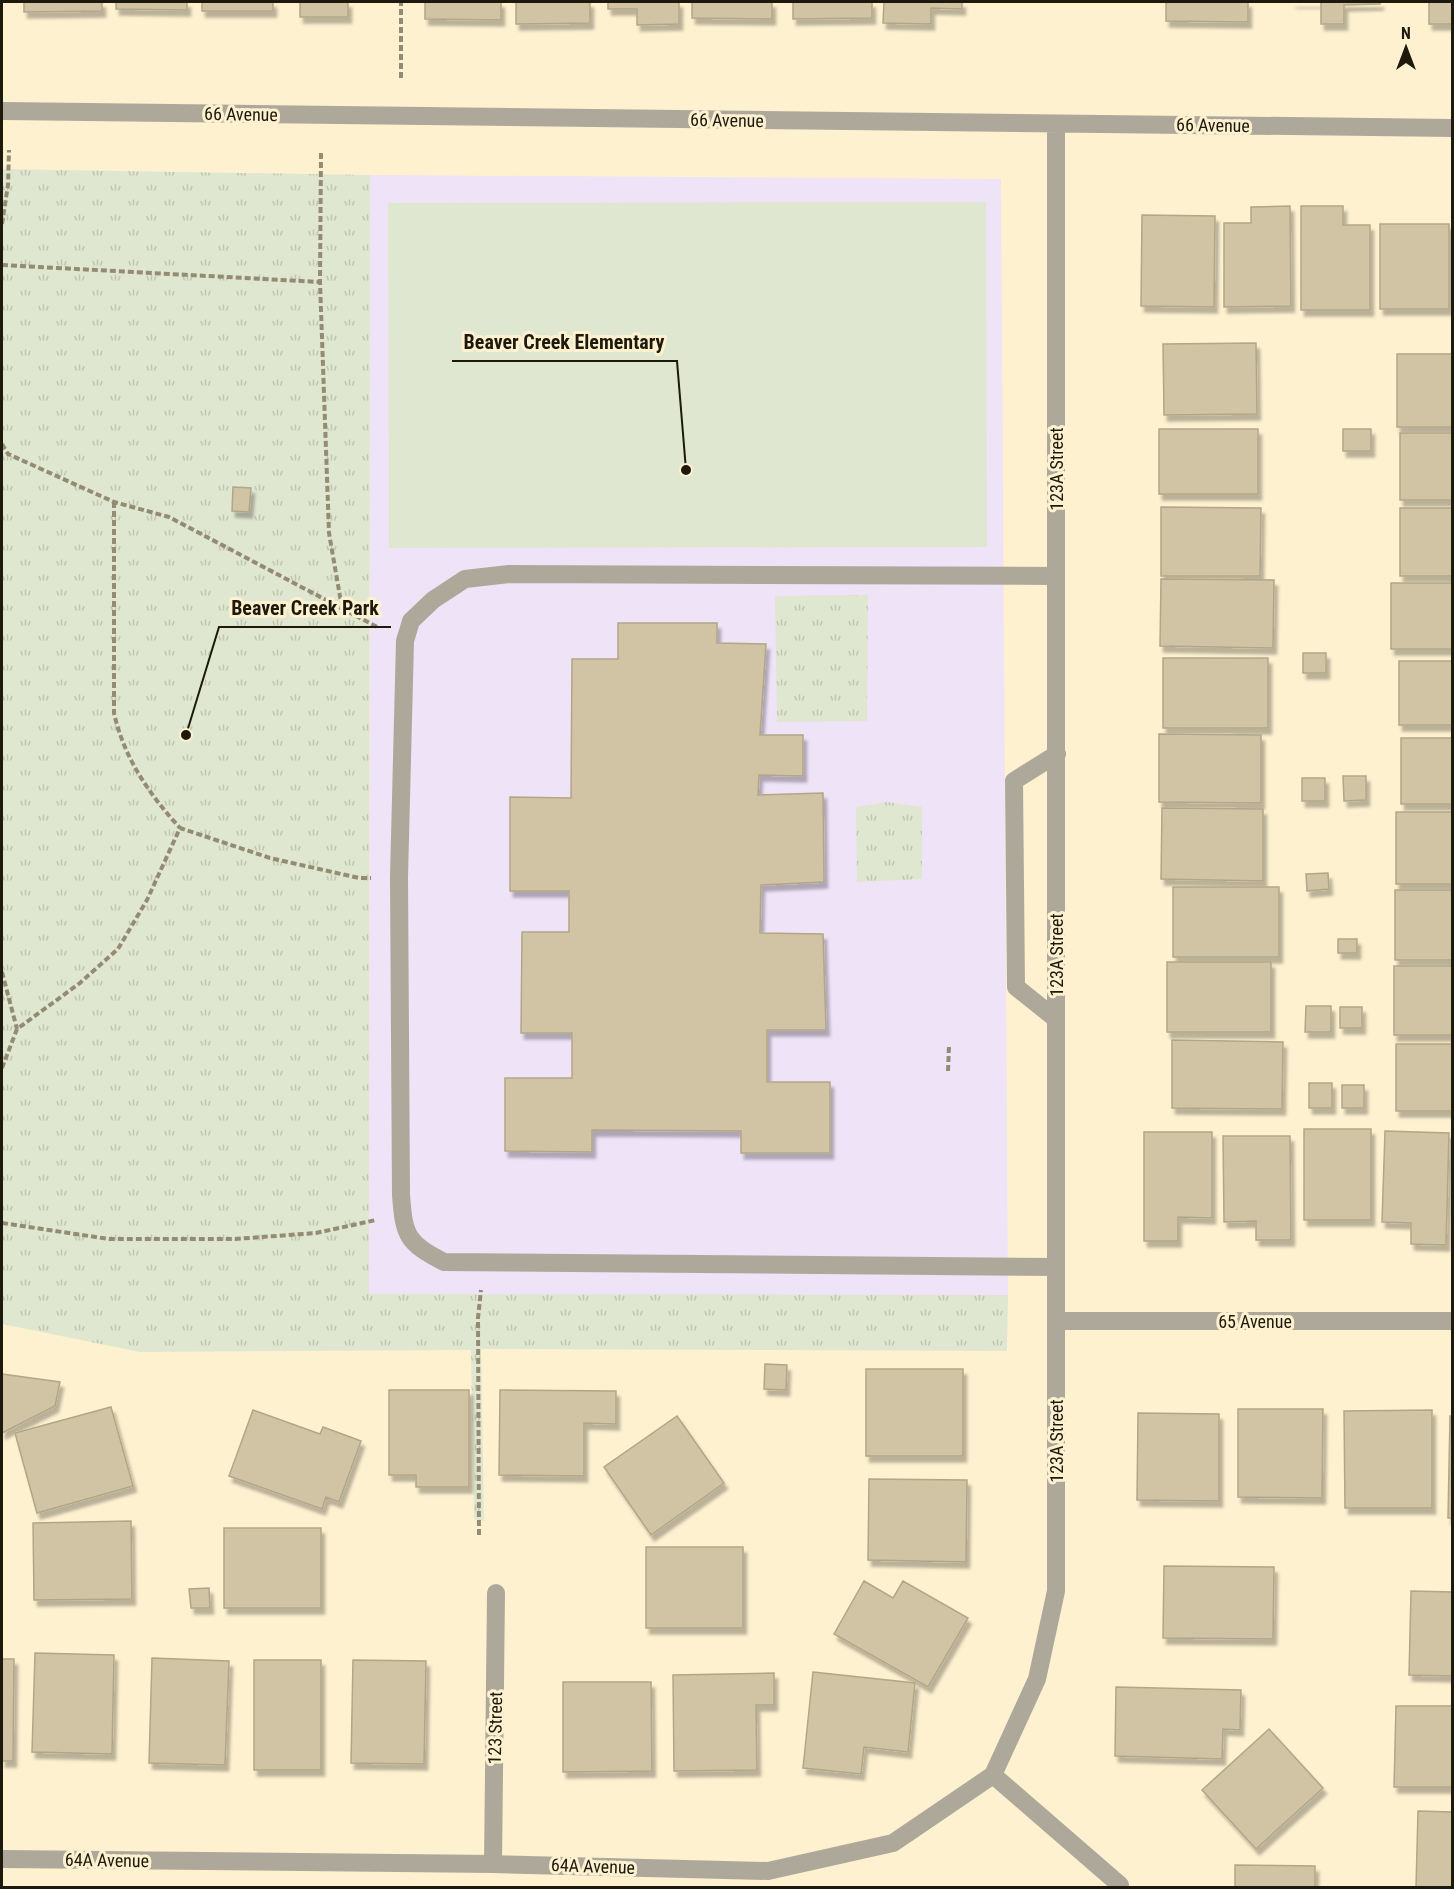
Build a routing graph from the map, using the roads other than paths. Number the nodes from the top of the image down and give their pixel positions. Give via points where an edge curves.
1 (2, 111) edge
2 (1056, 124) junction
3 (1452, 128) edge
4 (1056, 576) junction
5 (1057, 754) junction
6 (1056, 1019) junction
7 (1056, 1267) junction
8 (1057, 1321) junction
9 (1452, 1321) edge
10 (496, 1593) dead end
11 (993, 1775) junction
12 (2, 1858) edge
13 (493, 1863) junction
14 (1120, 1885) dead end

1 - 2 street, 66 Avenue
2 - 3 street, 66 Avenue
2 - 4 street, 123A Street
4 - 5 street, 123A Street
4 - 7 street via 509,574 465,579 411,621 405,641 399,877 402,1215 403,1228 420,1249 444,1263
5 - 6 street, 123A Street
5 - 6 street via 1014,781 1016,987
6 - 7 street, 123A Street
7 - 8 street, 123A Street
8 - 9 street, 65 Avenue
8 - 11 street, 123A Street via 1056,1591 1037,1679
10 - 13 street, 123 Street
11 - 13 street, 64A Avenue via 893,1843 768,1871
11 - 14 street
12 - 13 street, 64A Avenue

